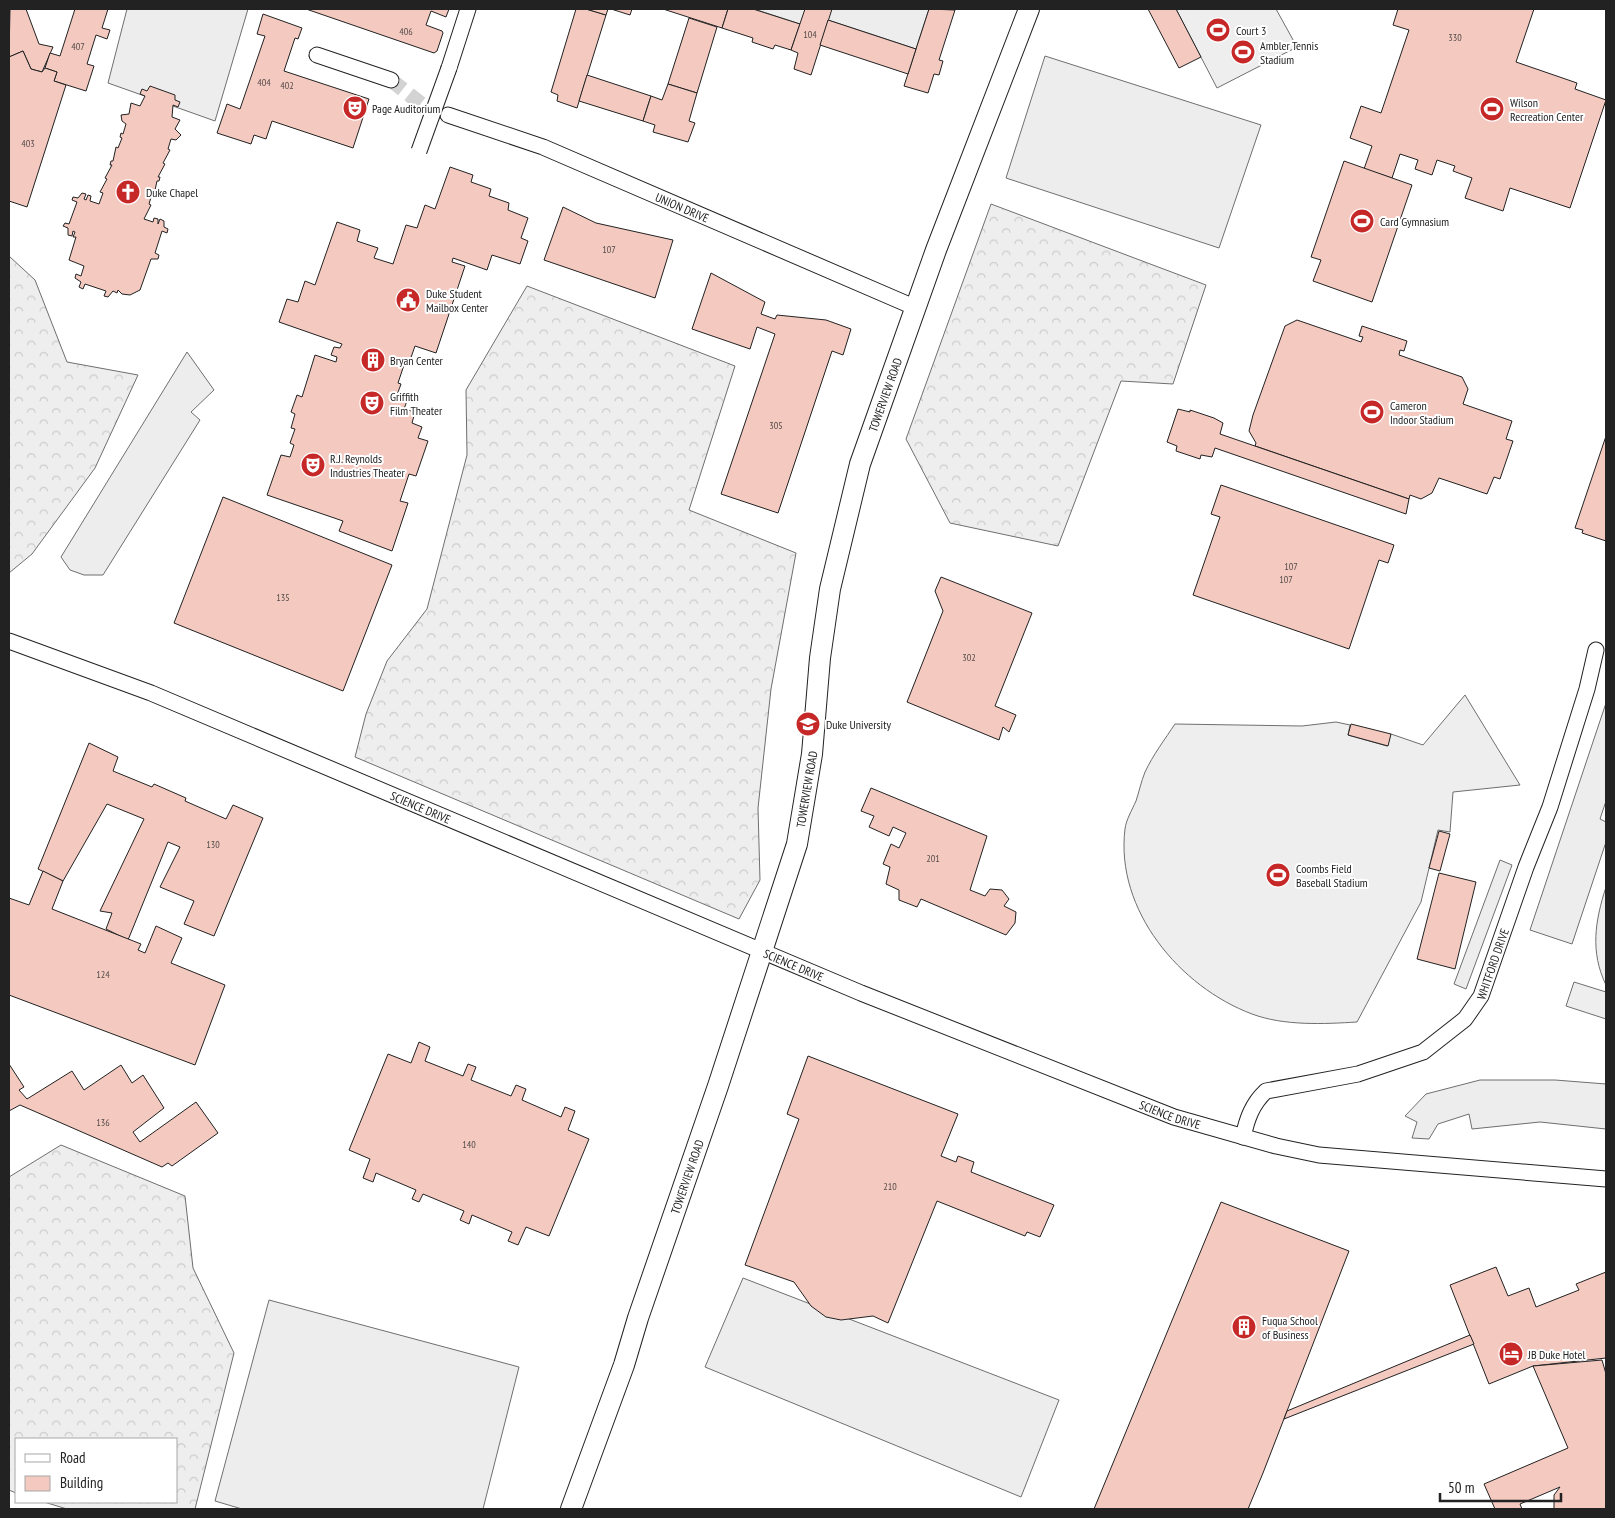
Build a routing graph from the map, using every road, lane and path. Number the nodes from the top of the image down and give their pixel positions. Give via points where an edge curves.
1 (468, 9) edge
2 (1029, 9) edge
3 (317, 55) dead end
4 (391, 80) tunnel mouth
5 (448, 115) tunnel mouth
6 (419, 151) dead end
7 (914, 308) junction
8 (9, 642) edge
9 (1596, 650) dead end
10 (764, 952) junction
11 (1243, 1137) junction
12 (1606, 1178) edge
13 (571, 1509) edge

1 - 6 street, bridge
2 - 7 street, TOWERVIEW ROAD
3 - 4 street
5 - 7 street, UNION DRIVE via 542,147
7 - 10 street, TOWERVIEW ROAD via 860,464 839,545 820,658 804,807 794,854
8 - 10 street, SCIENCE DRIVE via 151,693
9 - 11 street, WHITFORD DRIVE via 1550,807 1481,996 1465,1019 1423,1052 1358,1074 1266,1091 1257,1099
10 - 11 street, SCIENCE DRIVE via 861,994 1174,1118
10 - 13 street, TOWERVIEW ROAD via 624,1365
11 - 12 street, SCIENCE DRIVE via 1319,1155

